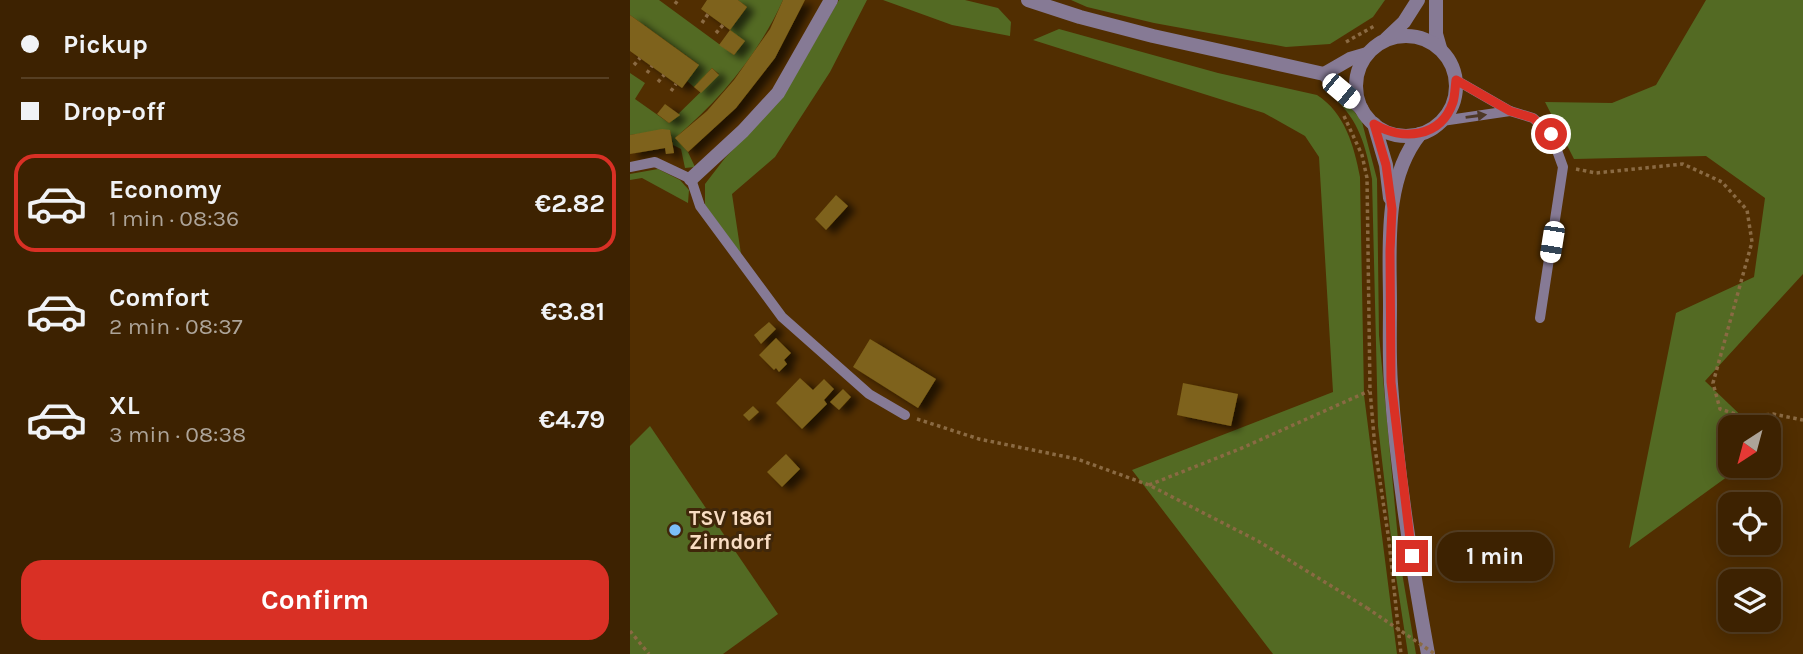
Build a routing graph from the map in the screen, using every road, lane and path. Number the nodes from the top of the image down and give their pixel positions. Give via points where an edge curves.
1 (831, 0) edge
2 (1028, 0) edge
3 (1419, 0) edge
4 (1436, 0) edge
5 (708, 14) dead end
6 (1382, 22) dead end
7 (702, 23) dead end
8 (723, 25) dead end
9 (716, 33) dead end
10 (1386, 39) junction
11 (1344, 43) dead end
12 (1440, 48) junction
13 (1367, 54) junction
14 (640, 58) dead end
15 (635, 65) dead end
16 (652, 66) dead end
17 (646, 73) dead end
18 (1324, 74) junction
19 (664, 75) dead end
20 (1456, 80) junction
21 (658, 82) dead end
22 (676, 84) dead end
23 (671, 91) dead end
24 (1361, 108) junction
25 (1341, 111) dead end
26 (1510, 111) junction
27 (1442, 121) junction
28 (1374, 124) junction
29 (1420, 134) junction
30 (630, 167) edge
31 (1563, 167) junction
32 (691, 179) junction
33 (1392, 209) junction
34 (1540, 318) dead end
35 (1391, 382) junction
36 (1370, 390) junction
37 (905, 415) joint
38 (1803, 420) edge
39 (1149, 485) junction
40 (630, 631) edge
41 (649, 654) edge
42 (1401, 654) edge
43 (1428, 654) edge
44 (1435, 654) edge

1 - 32 street via 778,93
2 - 18 street via 1080,18
3 - 10 street via 1405,22
4 - 12 street
5 - 7 path
6 - 11 path
8 - 9 path
10 - 12 street via 1407,35
10 - 13 street
12 - 20 street
13 - 18 street
13 - 24 street via 1358,72 1356,93
14 - 15 path
16 - 17 path
18 - 24 street
19 - 21 path
20 - 26 lane
20 - 27 street via 1453,103
22 - 23 path
24 - 28 street
25 - 36 path via 1352,128 1367,178
27 -> 26 lane
26 - 31 lane via 1533,118 1551,134
27 - 29 street
28 - 29 street via 1387,132
28 - 33 street
29 - 33 street via 1401,167
30 - 32 lane via 655,162
31 - 34 lane
31 - 38 path via 1596,173 1683,164 1722,181 1747,210 1752,242 1713,383 1720,410 1745,417 1773,414
32 - 37 lane via 700,206 782,317 869,394
33 - 35 street
35 - 36 path
35 - 43 street
36 - 39 path
36 - 42 path
37 - 39 path via 979,439 1077,459
39 - 44 path, bridge via 1258,541
40 - 41 path

